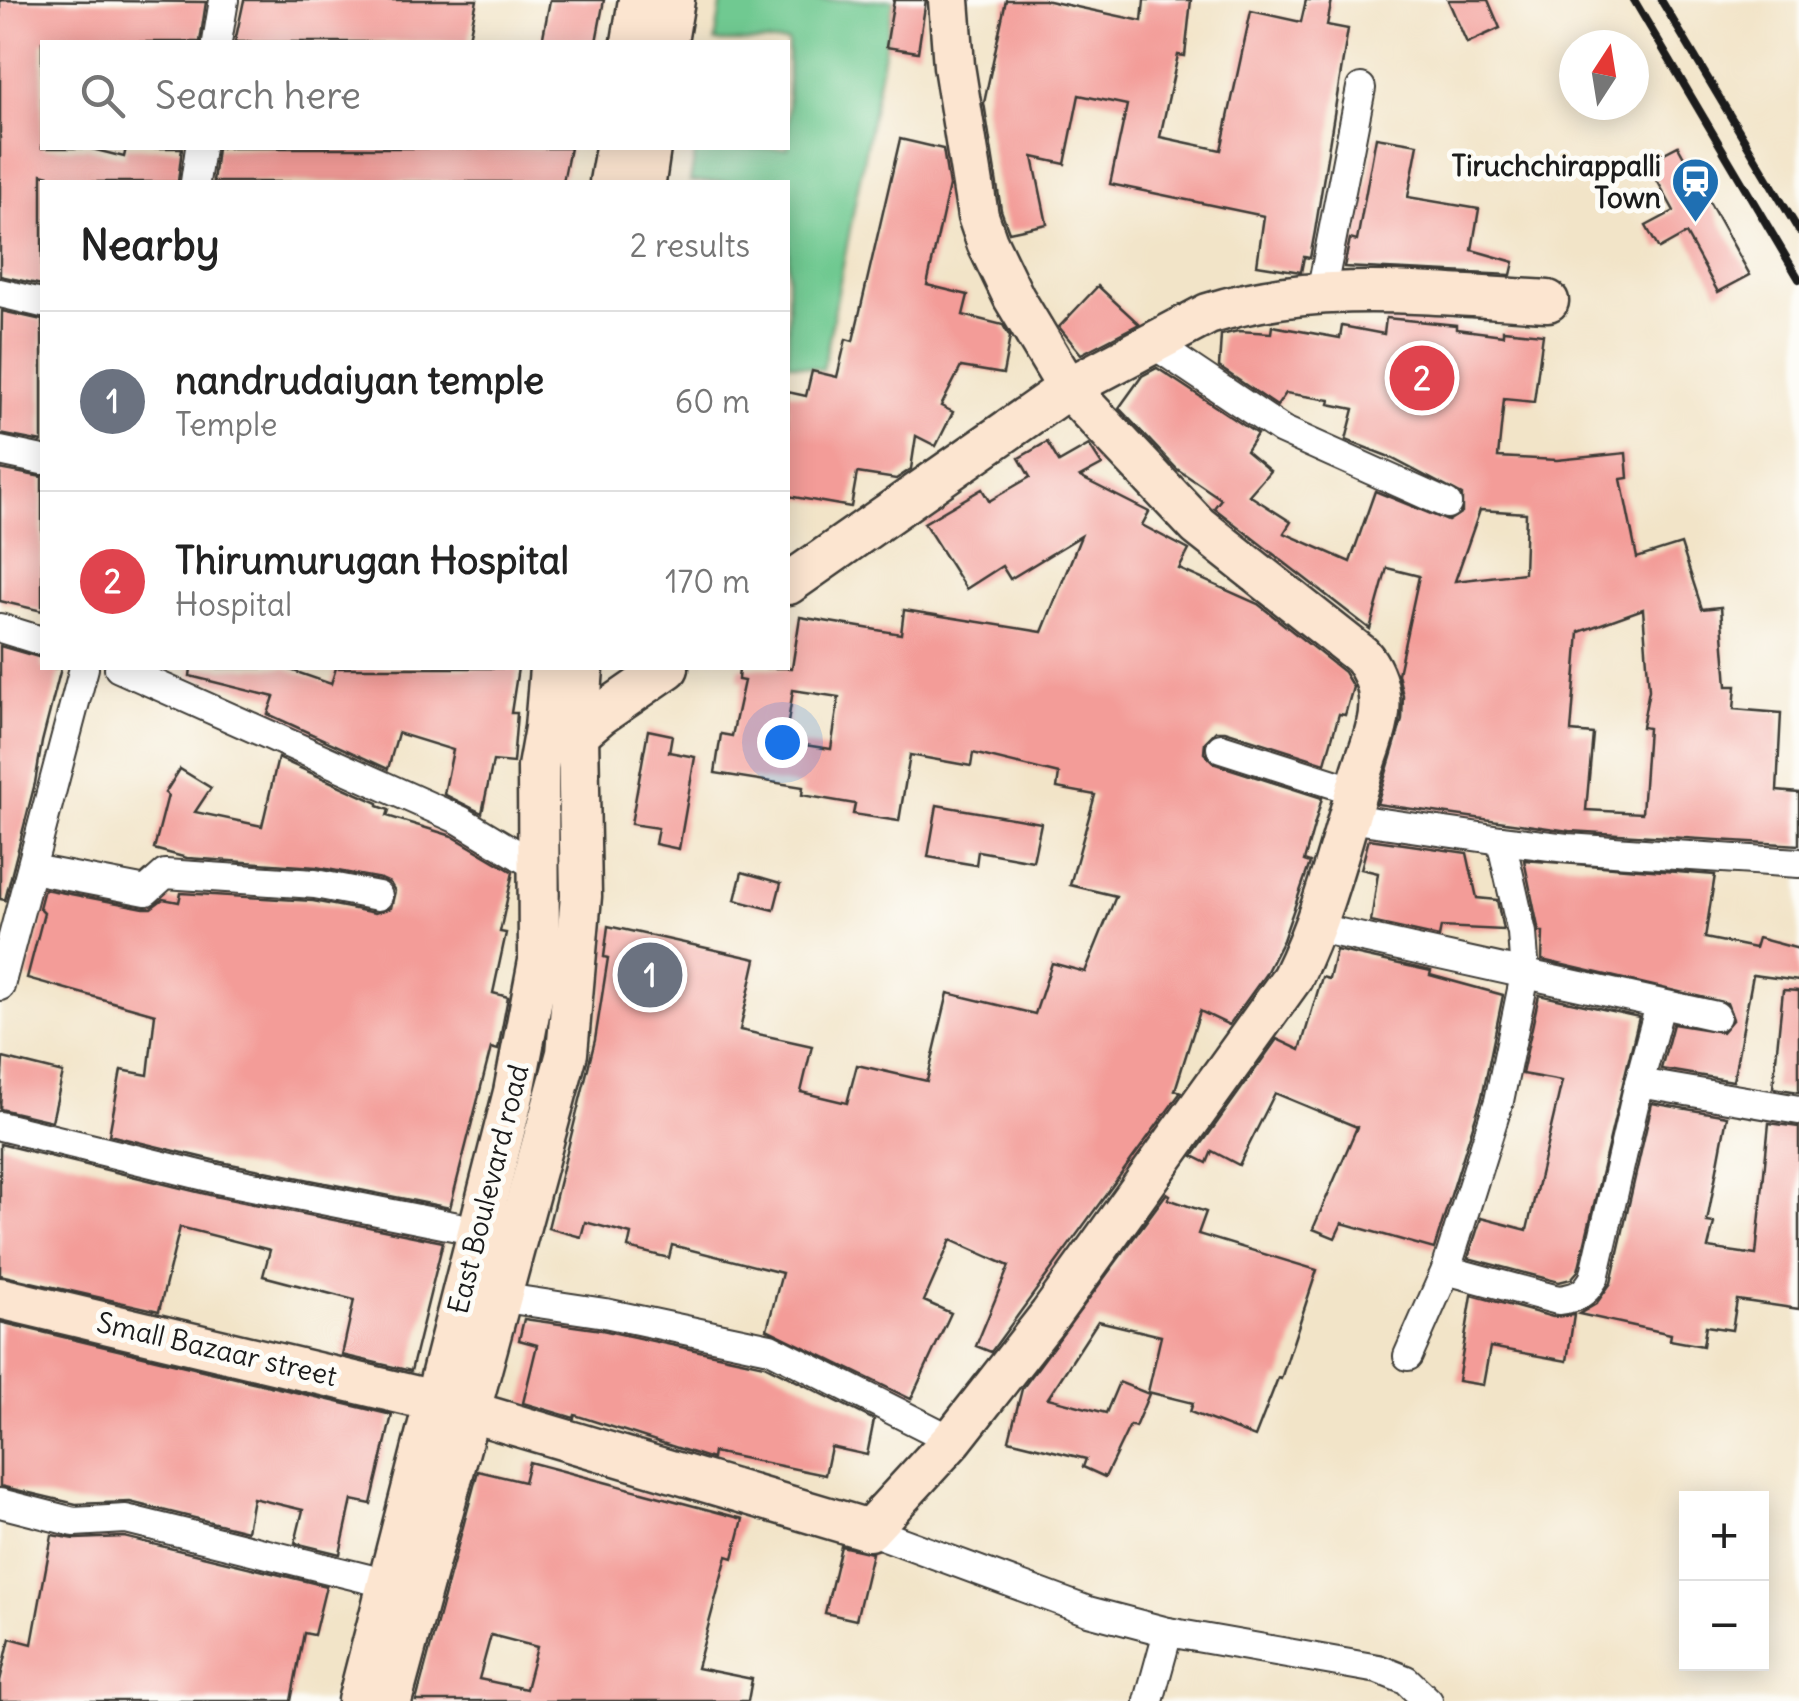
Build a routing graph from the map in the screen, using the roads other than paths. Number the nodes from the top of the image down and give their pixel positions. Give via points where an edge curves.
1 (224, 0) edge
2 (639, 0) edge
3 (674, 0) edge
4 (949, 0) edge
5 (217, 40) edge
6 (632, 40) edge
7 (668, 40) edge
8 (1361, 88) dead end
9 (200, 150) edge
10 (616, 150) edge
11 (650, 150) edge
12 (194, 180) edge
13 (610, 180) edge
14 (644, 180) edge
15 (0, 294) edge
16 (1320, 294) junction
17 (1548, 300) dead end
18 (40, 304) edge
19 (1152, 343) junction
20 (1068, 388) junction
21 (0, 451) edge
22 (40, 460) edge
23 (1447, 504) dead end
24 (790, 583) edge
25 (0, 628) edge
26 (40, 640) edge
27 (83, 670) edge
28 (123, 670) edge
29 (550, 670) edge
30 (583, 670) edge
31 (665, 670) edge
32 (578, 734) junction
33 (1220, 748) dead end
34 (538, 768) junction
35 (1352, 804) junction
36 (1501, 840) junction
37 (1799, 863) edge
38 (538, 867) junction
39 (32, 869) junction
40 (378, 896) dead end
41 (1313, 927) junction
42 (1524, 975) junction
43 (0, 986) edge
44 (1660, 1006) junction
45 (1716, 1016) dead end
46 (1639, 1083) junction
47 (1799, 1110) edge
48 (0, 1126) edge
49 (478, 1231) junction
50 (1446, 1270) junction
51 (498, 1297) junction
52 (0, 1298) edge
53 (1408, 1356) dead end
54 (452, 1406) junction
55 (952, 1440) junction
56 (0, 1503) edge
57 (869, 1530) junction
58 (389, 1584) junction
59 (1168, 1632) junction
60 (358, 1701) edge
61 (391, 1701) edge
62 (1149, 1701) edge
63 (1428, 1701) edge

1 - 5 street
2 - 6 street
3 - 7 street
4 - 20 street via 978,216 1014,298
8 - 16 street
9 - 12 street
10 - 13 street
11 - 14 street
15 - 18 street
16 - 17 street
16 - 19 street via 1227,308
19 - 20 street
19 - 23 street via 1282,430
20 - 24 street
20 - 35 street via 1198,526 1366,660 1376,681 1378,716
21 - 22 street
25 - 26 street
27 - 39 street
28 - 38 street via 460,820
29 - 34 street, East Boulevard road
30 - 32 street
31 - 32 street
32 - 34 street
32 - 51 street via 581,896 567,1054
33 - 35 street
34 - 38 street, East Boulevard road
35 - 36 street
35 - 41 street
36 - 37 street
36 - 42 street via 1522,933
38 - 49 street, East Boulevard road via 539,961
39 - 40 street via 146,890 164,874 315,884
39 - 43 street
41 - 42 street
41 - 55 street via 1287,987
42 - 44 street
42 - 50 street via 1499,1101
44 - 45 street
44 - 46 street
46 - 47 street
46 - 50 street via 1587,1290 1558,1300
48 - 49 street via 217,1179
49 - 54 street, East Boulevard road
50 - 53 street
51 - 54 street
51 - 55 street via 779,1350
52 - 54 street, Small Bazaar street
54 - 57 street, Small Bazaar street
54 - 58 street, East Boulevard road
54 - 61 street
55 - 57 street
56 - 58 street via 74,1522 126,1519
57 - 59 street via 1088,1611
58 - 60 street, East Boulevard road
59 - 62 street
59 - 63 street via 1378,1669 1406,1680

